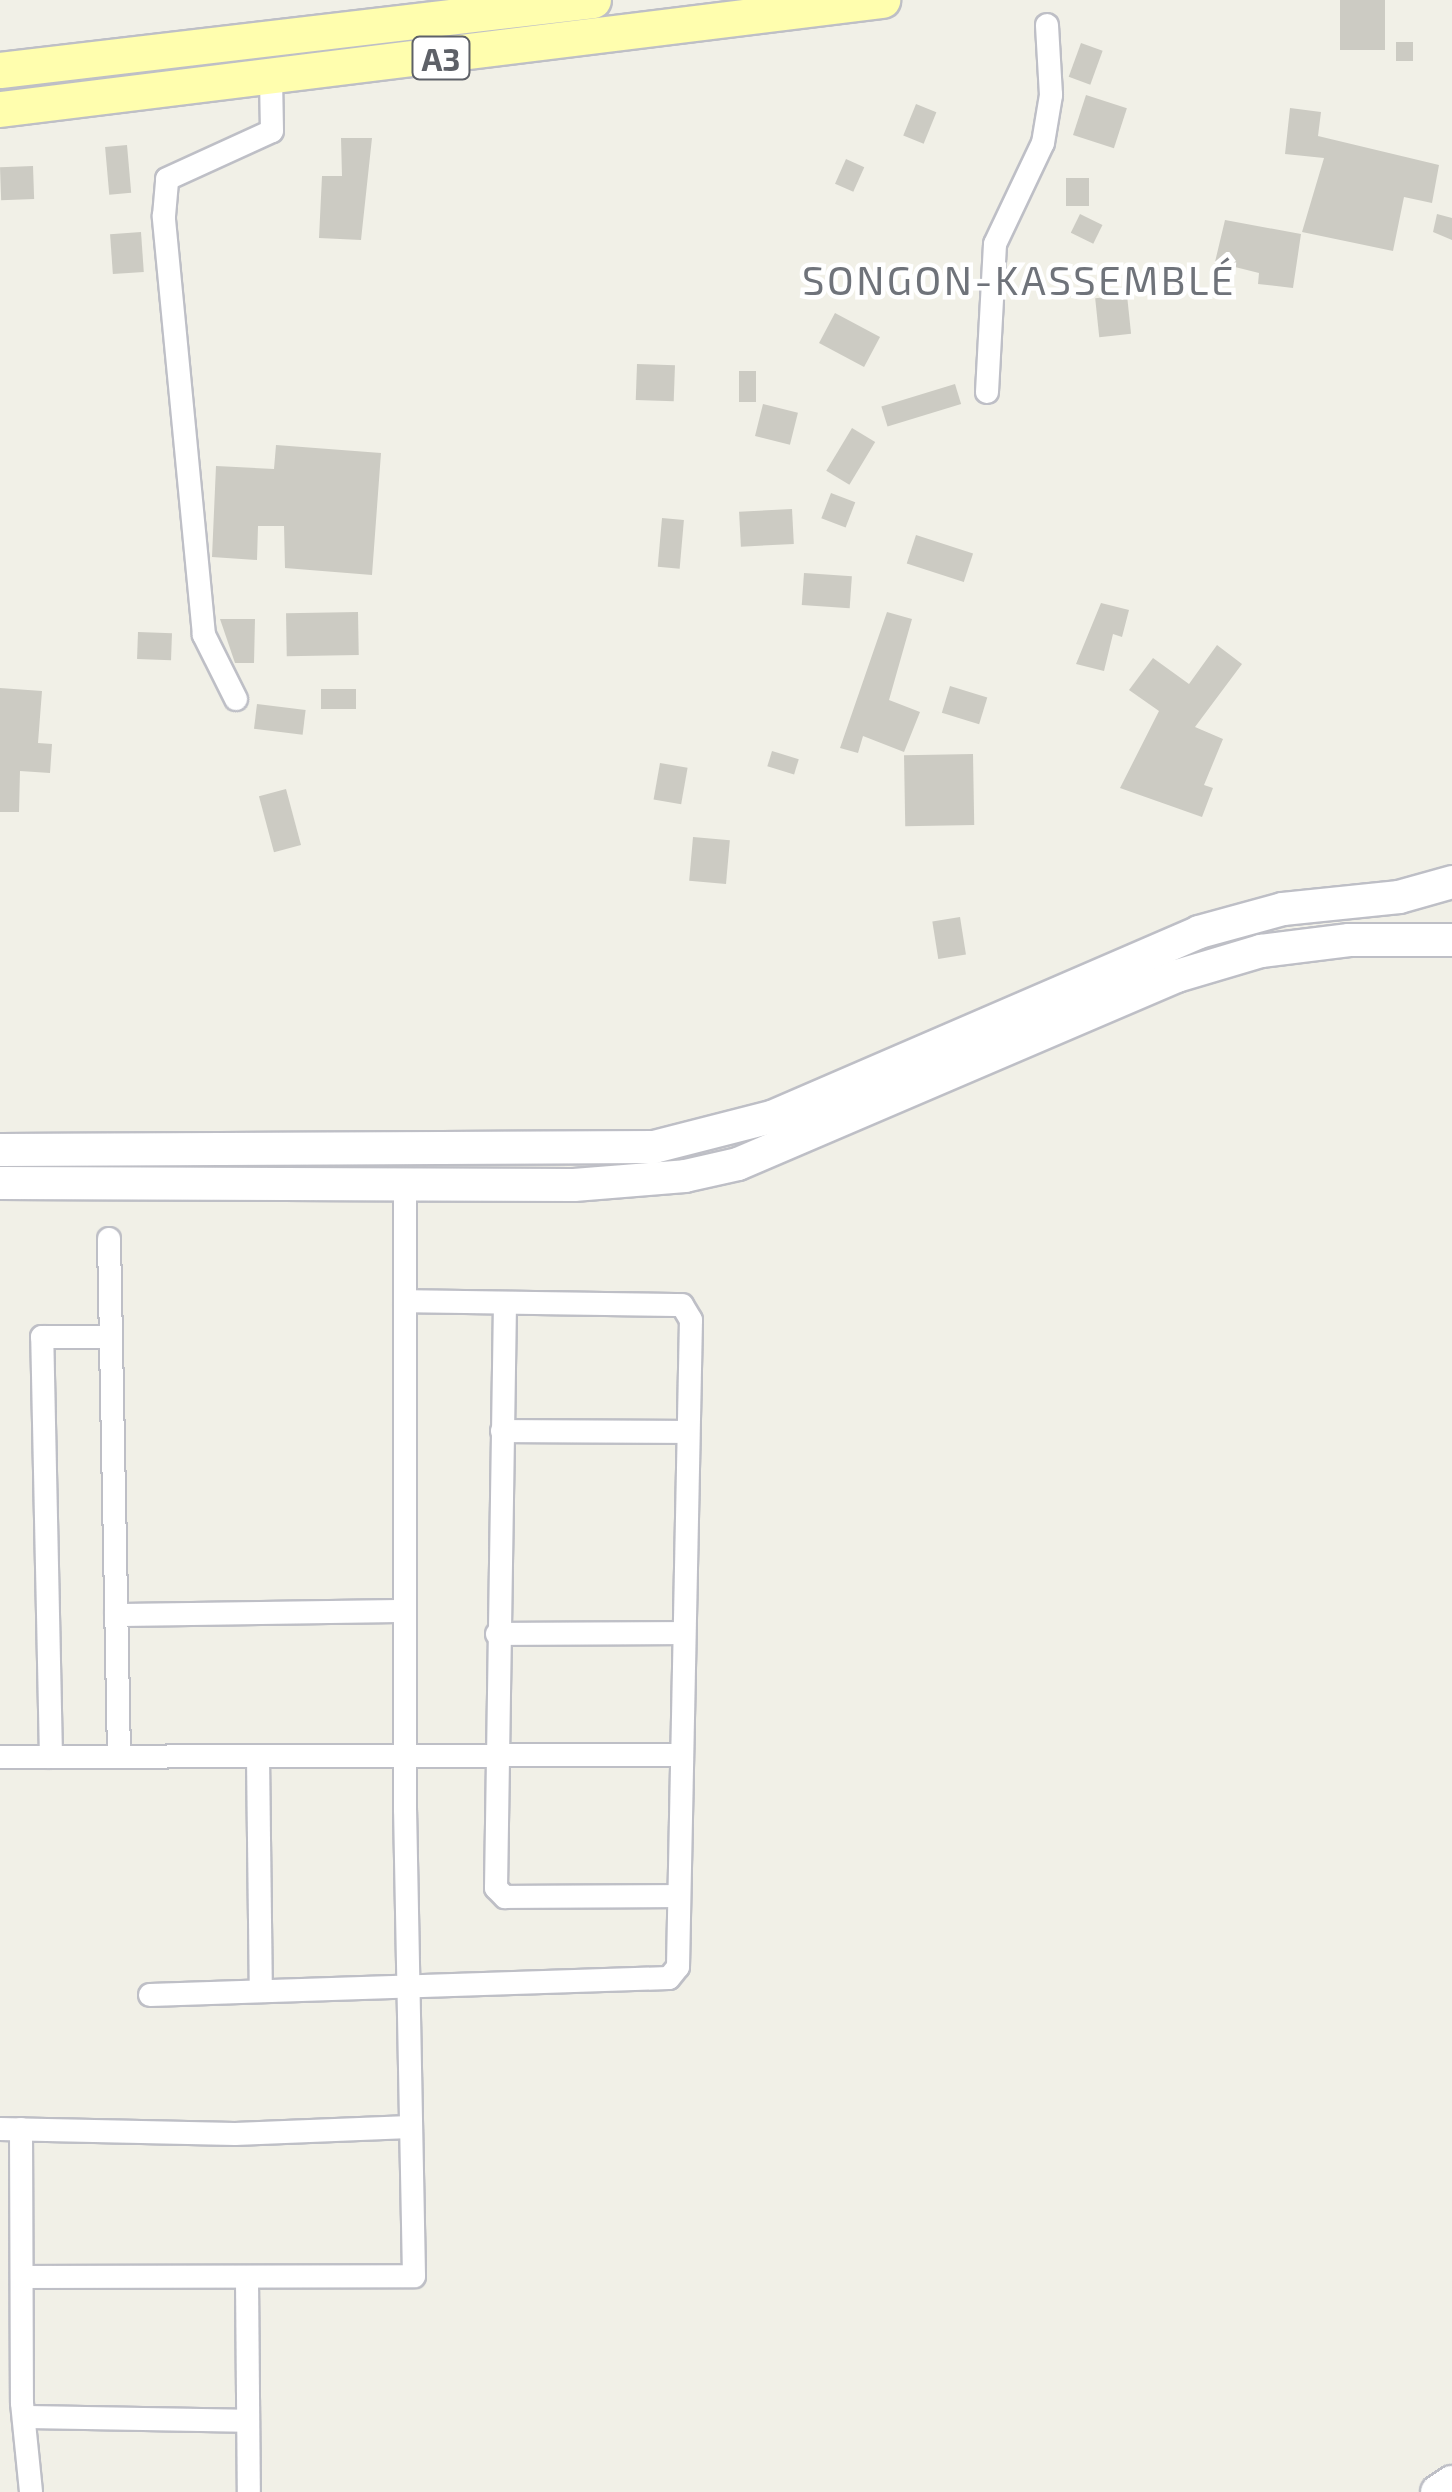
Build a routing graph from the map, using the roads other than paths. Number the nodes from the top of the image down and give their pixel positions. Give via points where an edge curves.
1 (594, 0) edge
2 (882, 0) edge
3 (1047, 26) dead end
4 (0, 70) edge
5 (271, 80) junction
6 (0, 109) edge
7 (988, 392) dead end
8 (236, 699) dead end
9 (1452, 882) edge
10 (1452, 940) edge
11 (0, 1150) edge
12 (406, 1182) junction
13 (0, 1183) edge
14 (109, 1239) dead end
15 (406, 1301) junction
16 (505, 1303) junction
17 (111, 1336) junction
18 (502, 1431) junction
19 (688, 1432) junction
20 (405, 1610) junction
21 (116, 1614) junction
22 (683, 1633) junction
23 (496, 1634) junction
24 (680, 1755) junction
25 (494, 1756) junction
26 (0, 1757) edge
27 (51, 1757) junction
28 (119, 1757) junction
29 (258, 1757) junction
30 (406, 1757) junction
31 (679, 1896) junction
32 (408, 1986) junction
33 (260, 1991) junction
34 (150, 1995) dead end
35 (410, 2127) junction
36 (11, 2129) edge
37 (22, 2278) junction
38 (247, 2280) junction
39 (24, 2417) junction
40 (248, 2421) junction
41 (1452, 2482) edge
42 (31, 2492) edge
43 (249, 2492) edge
44 (1437, 2492) edge

1 - 4 main road, A3
2 - 5 main road, A3
3 - 7 street via 1051,95 1043,143 995,244
5 - 6 main road, A3
5 - 8 street via 272,132 166,179 164,216 204,635
9 - 11 street via 1399,897 1283,909 1199,932 772,1117 654,1147
10 - 12 street via 1349,940 1261,951 1177,976 738,1164 594,1184
12 - 13 street
12 - 15 street
14 - 17 street
15 - 16 street
15 - 20 street
16 - 18 street
16 - 19 street via 682,1305 691,1320
17 - 21 street
17 - 27 street via 42,1337
18 - 19 street
18 - 23 street
19 - 22 street
20 - 21 street
20 - 30 street
21 - 28 street
22 - 23 street
22 - 24 street
23 - 25 street
24 - 25 street
24 - 31 street
25 - 30 street
25 - 31 street via 496,1888 505,1897
26 - 27 street
27 - 28 street
28 - 29 street
29 - 30 street
29 - 33 street
30 - 32 street
31 - 32 street via 678,1967 669,1978
32 - 33 street
32 - 35 street
33 - 34 street
35 - 36 street via 235,2134
35 - 38 street via 414,2276
36 - 37 street
37 - 38 street
37 - 39 street
38 - 40 street
39 - 40 street
39 - 42 street
40 - 43 street
41 - 44 street

